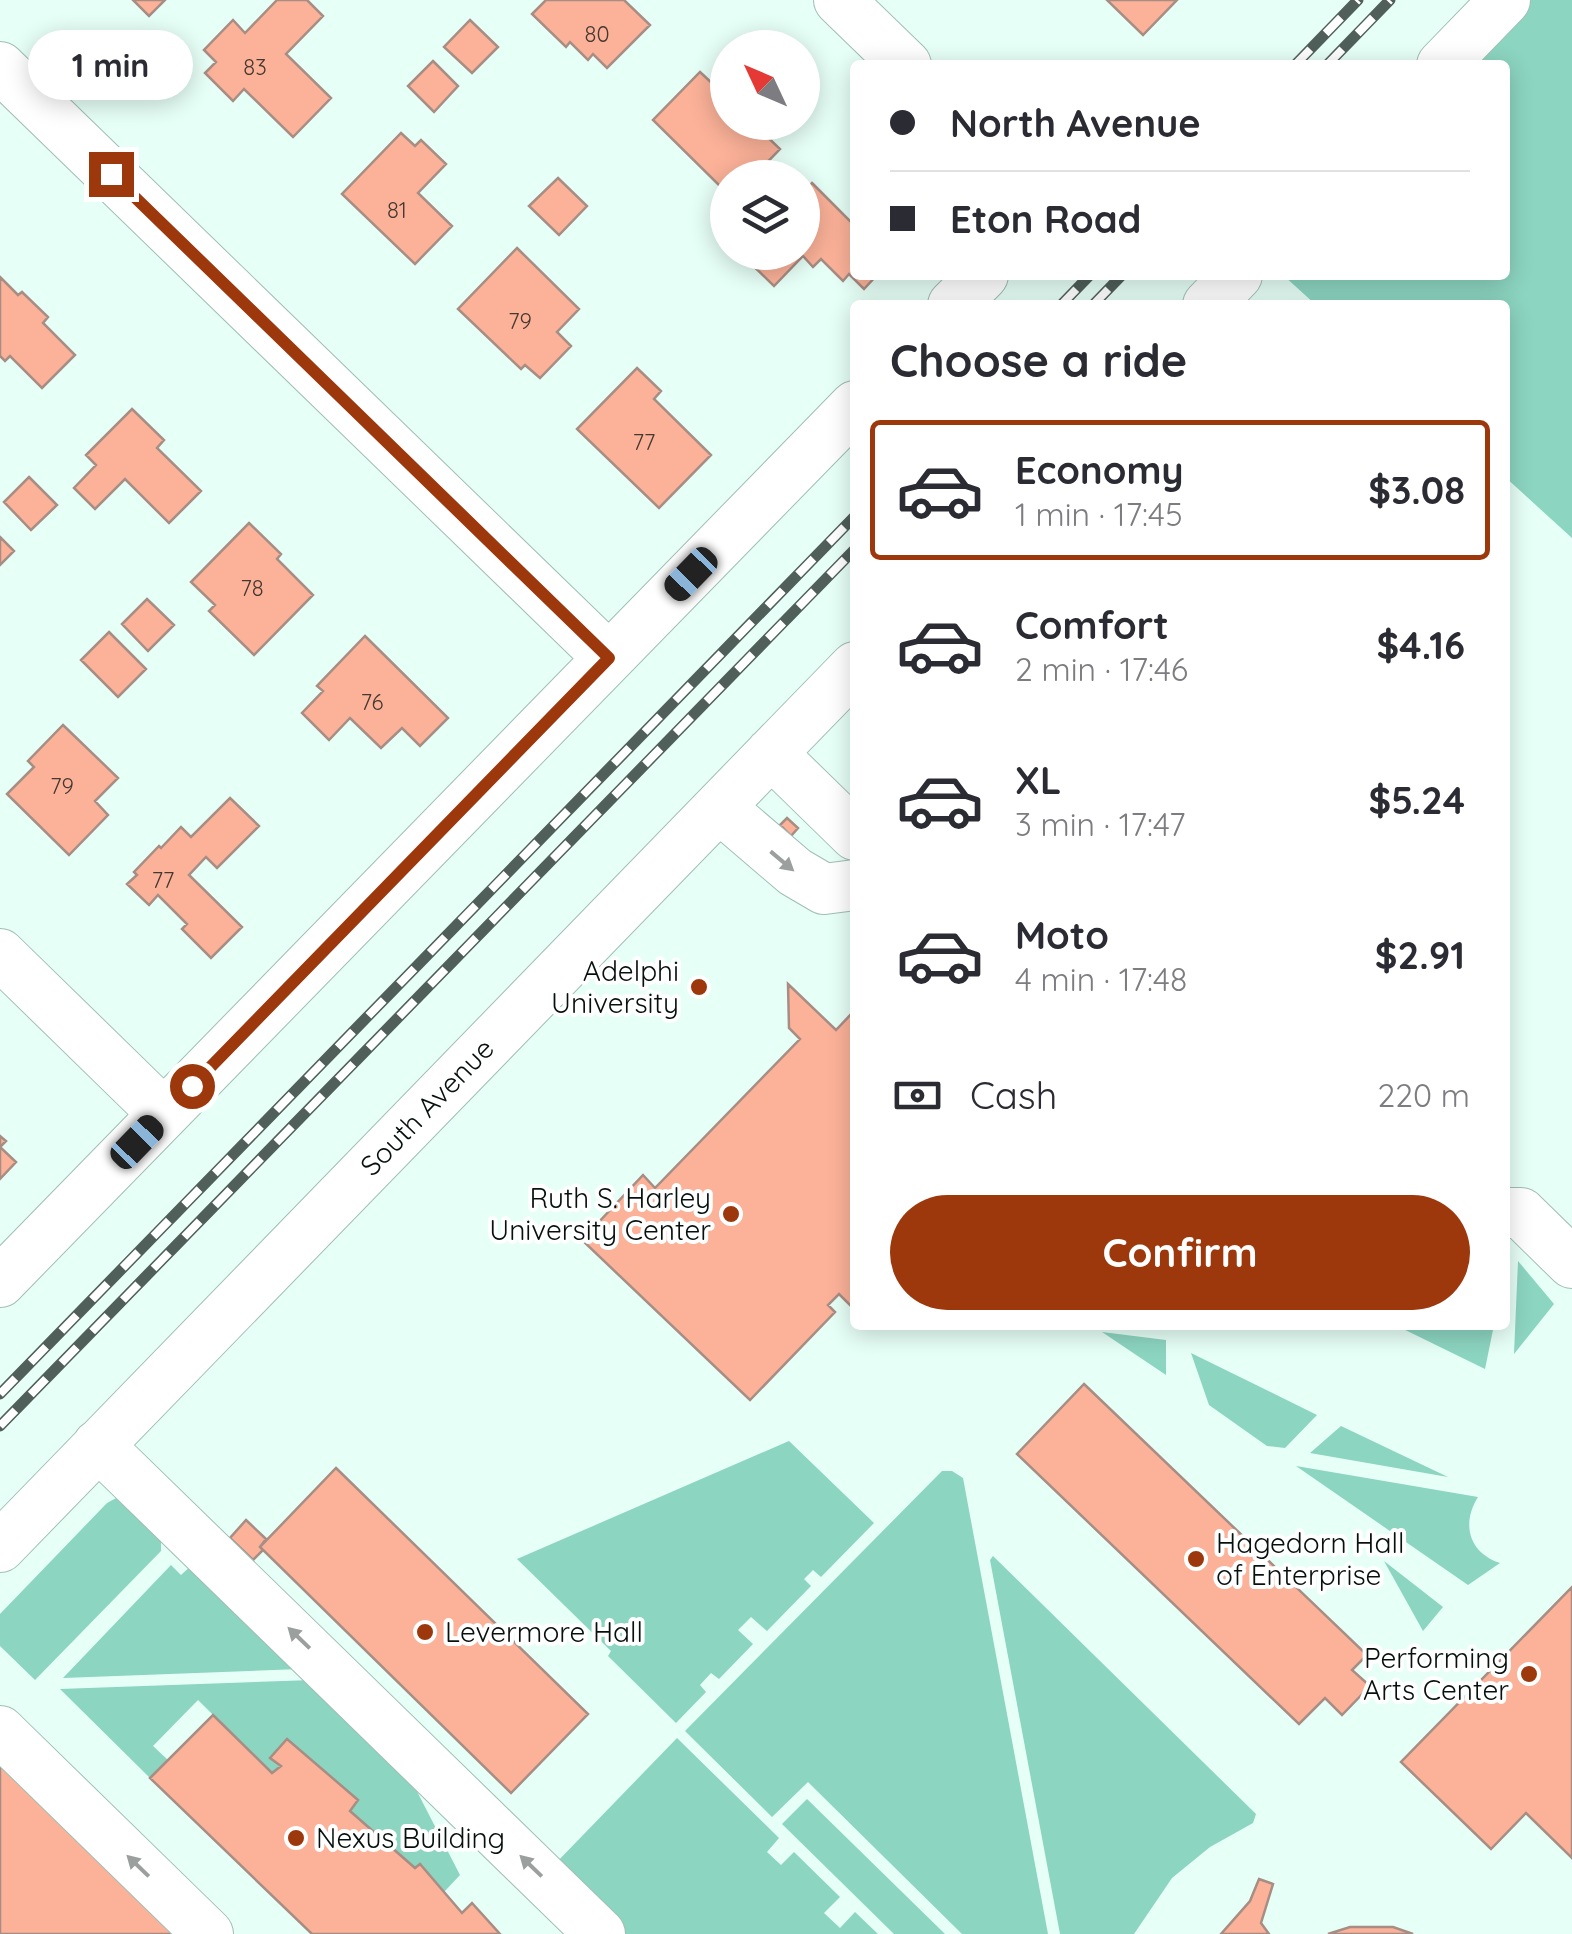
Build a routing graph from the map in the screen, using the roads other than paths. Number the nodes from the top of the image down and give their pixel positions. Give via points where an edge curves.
1 (839, 0) edge
2 (1505, 0) edge
3 (901, 60) edge
4 (1447, 60) edge
5 (0, 67) edge
6 (978, 280) edge
7 (1232, 280) edge
8 (959, 300) edge
9 (1213, 300) edge
10 (850, 411) edge
11 (609, 658) junction
12 (850, 672) edge
13 (771, 753) junction
14 (719, 807) junction
15 (850, 830) edge
16 (850, 885) edge
17 (0, 954) edge
18 (164, 1114) junction
19 (1510, 1213) edge
20 (1572, 1263) edge
21 (0, 1282) edge
22 (98, 1445) junction
23 (0, 1547) edge
24 (0, 1732) edge
25 (208, 1934) edge
26 (600, 1934) edge

1 - 3 street
2 - 4 street
5 - 11 street
6 - 8 street
7 - 9 street
10 - 11 street
11 - 18 street
12 - 13 street, South Avenue
13 - 14 street, South Avenue
13 - 15 street
14 -> 16 street via 795,872 824,888
14 - 22 street, South Avenue
17 - 18 street
18 - 21 street
19 - 20 street via 1521,1213
22 - 23 street, South Avenue
26 -> 22 street
25 -> 24 street

